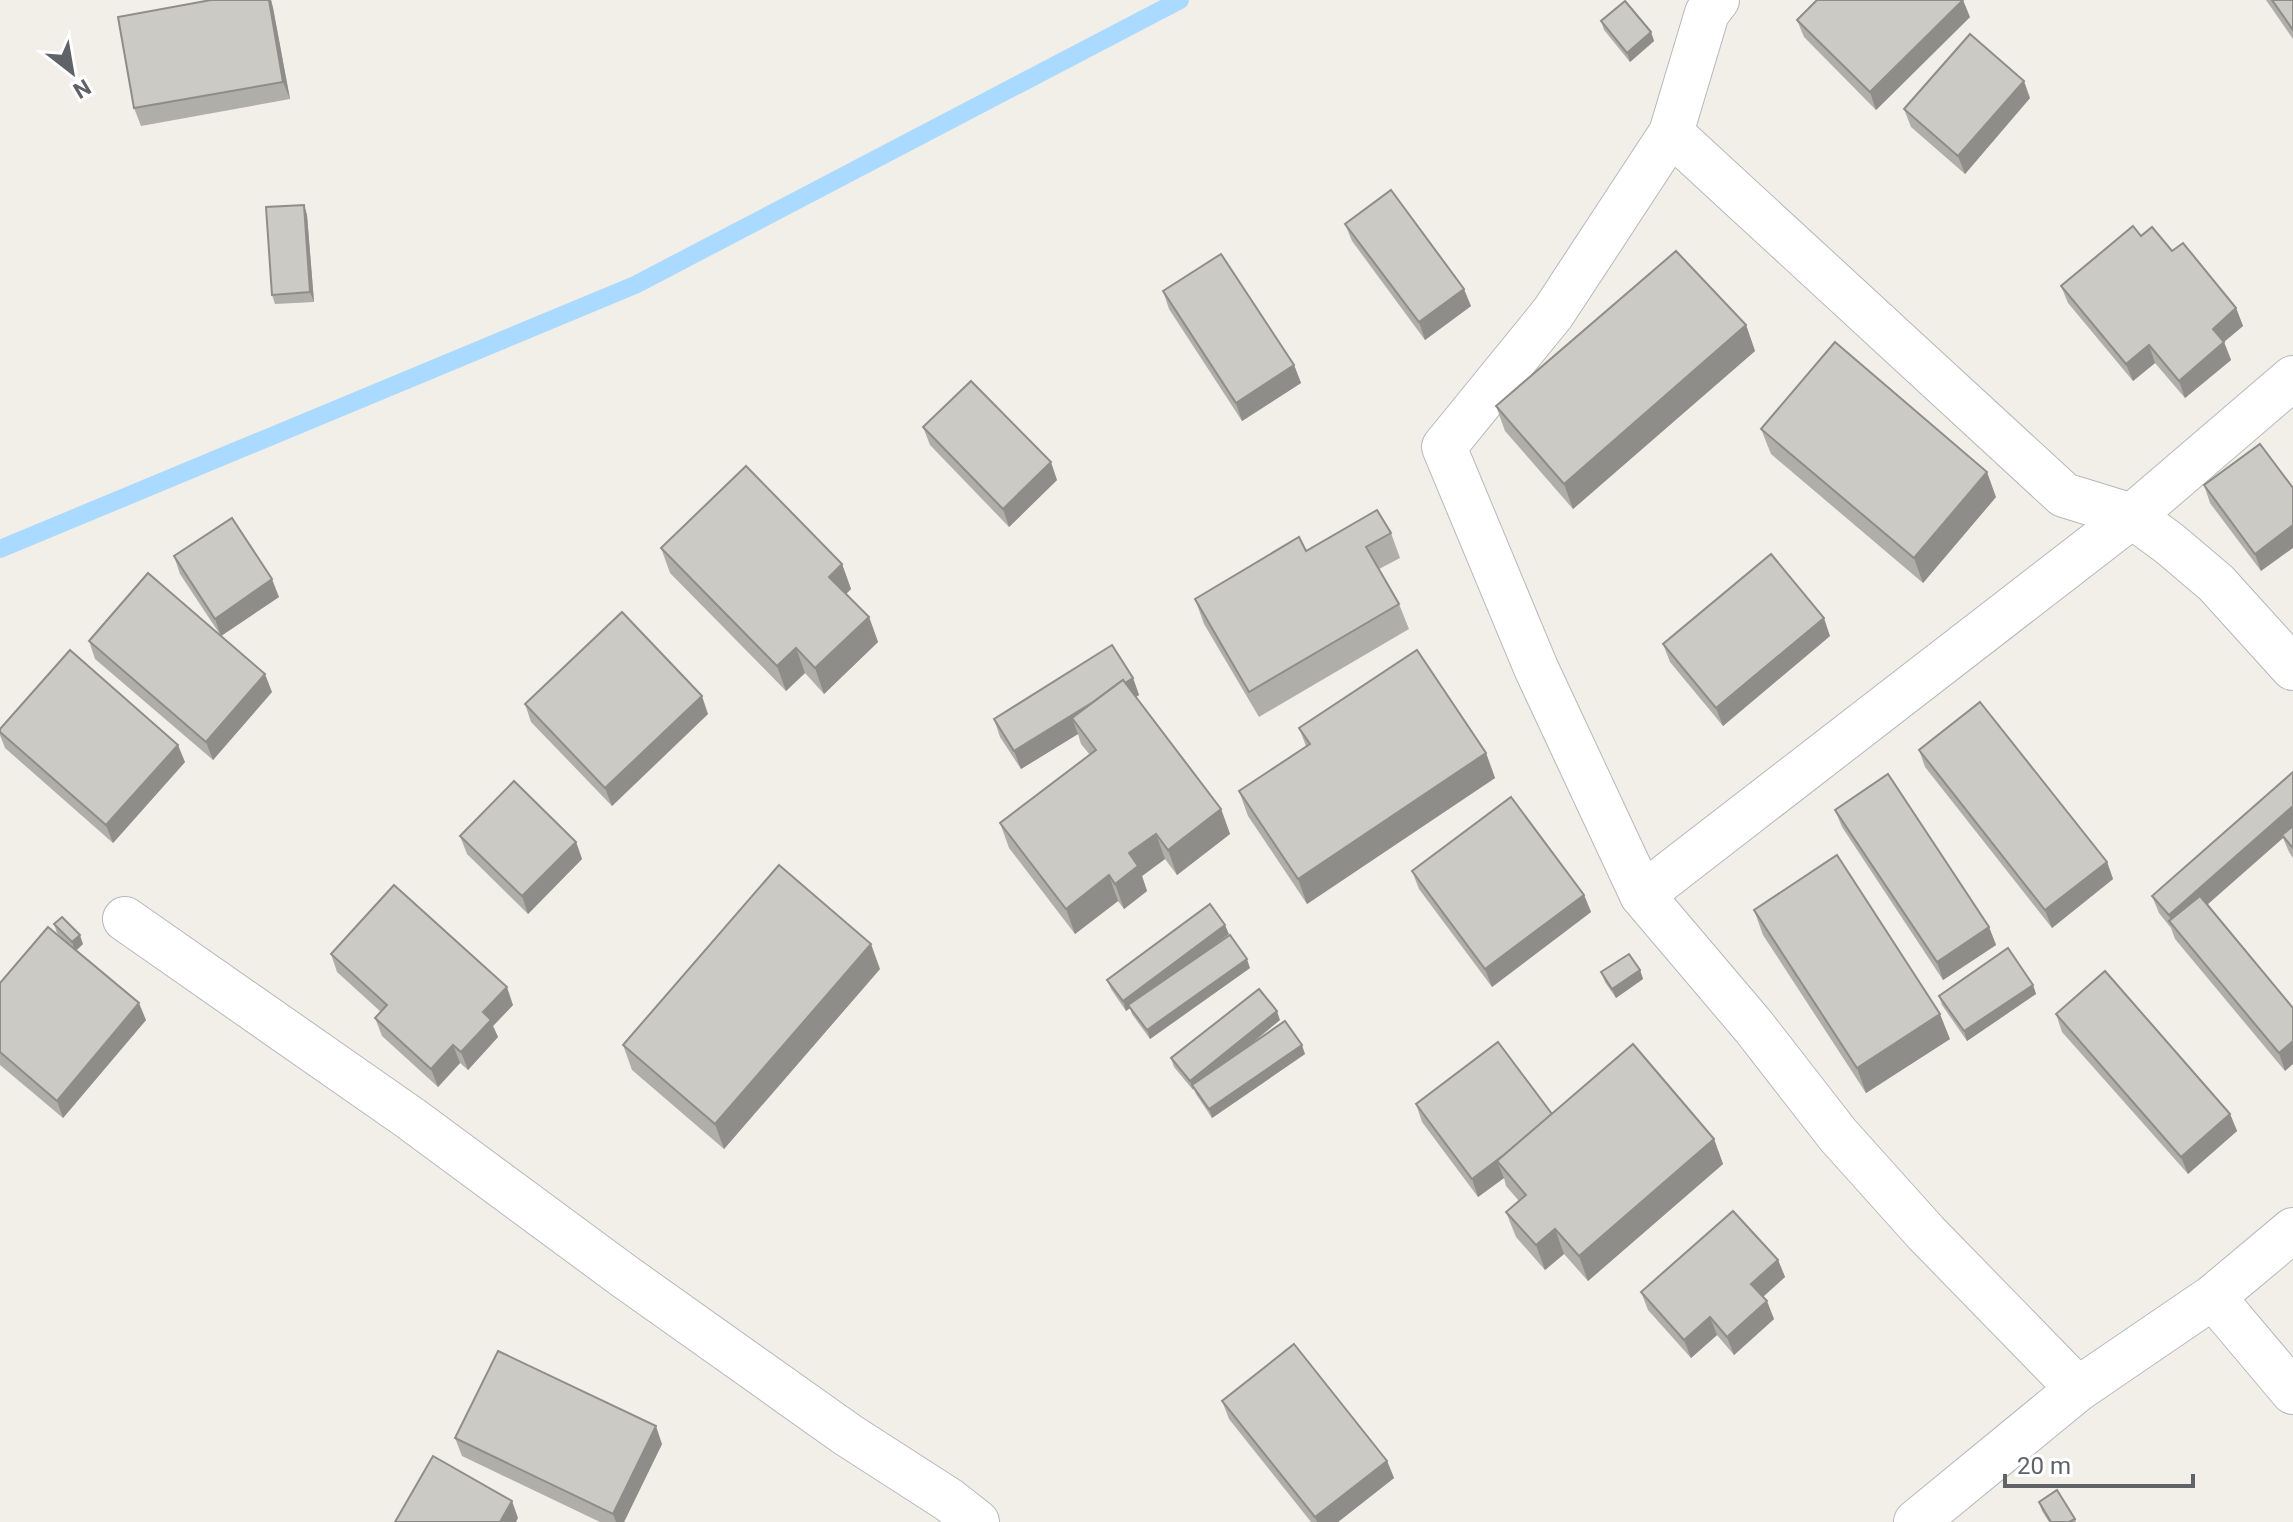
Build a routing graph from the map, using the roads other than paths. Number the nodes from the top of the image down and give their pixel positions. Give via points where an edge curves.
1 (1717, 0) edge
2 (1671, 133) junction
3 (2293, 378) edge
4 (2132, 516) junction
5 (2293, 668) edge
6 (1642, 895) junction
7 (125, 919) dead end
8 (2293, 1230) edge
9 (2213, 1297) junction
10 (2078, 1389) junction
11 (2293, 1392) edge
12 (977, 1522) edge
13 (1916, 1522) edge

1 - 2 street via 1707,13
2 - 4 street via 2064,495
2 - 6 street via 1553,313 1444,447 1536,668
3 - 4 street
4 - 5 street via 2216,583
4 - 6 street
6 - 10 street via 1838,1135
7 - 12 street
8 - 9 street
9 - 10 street
9 - 11 street
10 - 13 street

